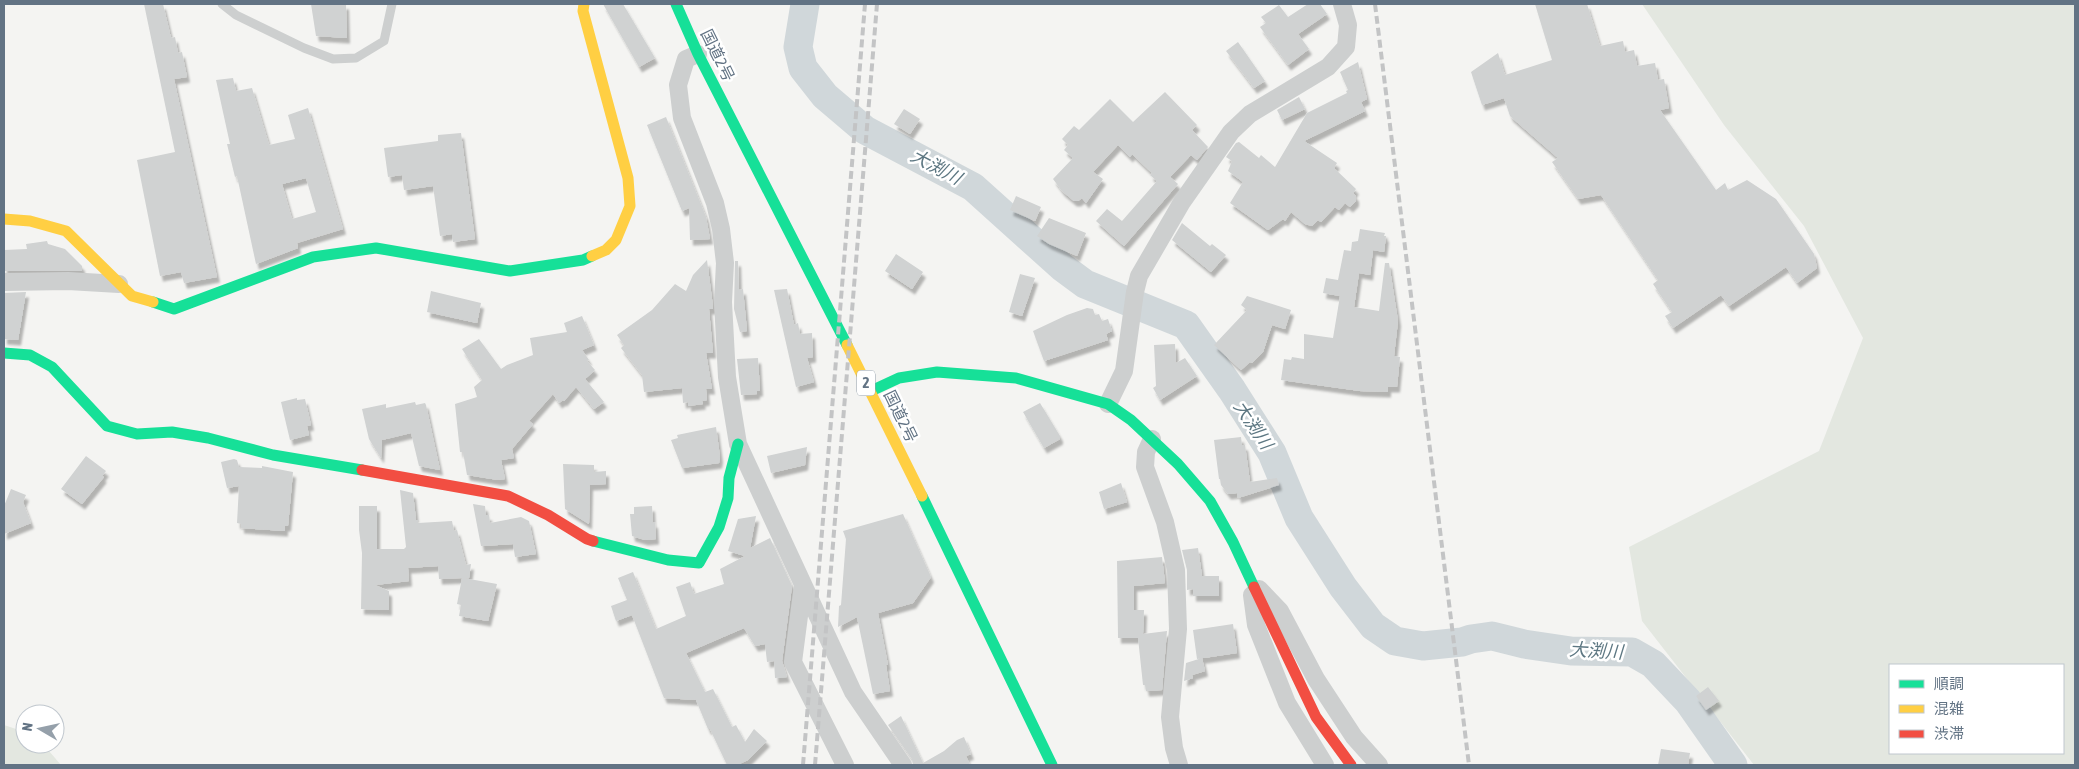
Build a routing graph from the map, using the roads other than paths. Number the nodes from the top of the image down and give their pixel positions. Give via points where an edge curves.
1 (222, 4) edge
2 (392, 4) edge
3 (584, 4) edge
4 (676, 4) edge
5 (1342, 4) edge
6 (698, 54) junction
7 (4, 218) edge
8 (4, 282) edge
9 (119, 284) junction
10 (4, 353) edge
11 (871, 391) junction
12 (1108, 404) junction
13 (1152, 439) junction
14 (738, 444) junction
15 (1250, 580) junction
16 (803, 585) junction
17 (845, 765) edge
18 (904, 765) edge
19 (1052, 765) edge
20 (1179, 765) edge
21 (1324, 765) edge
22 (1351, 765) edge
23 (1379, 765) edge

1 - 2 lane via 236,15 333,59 356,58 384,41
3 - 9 main road via 628,178 630,206 616,240 606,250 583,260 510,271 376,248 312,257 174,309 132,296
4 - 6 main road, 国道2号 / 2
5 - 12 street via 1348,25 1346,47 1328,67 1250,114 1231,132 1182,202 1139,276 1124,371
6 - 11 main road, 国道2号 / 2
6 - 14 street via 686,59 678,85 682,118 715,203 721,229 725,263 723,302 727,377
7 - 9 main road via 66,231
8 - 9 street
10 - 14 main road via 30,355 52,367 107,426 137,434 172,432 208,438 273,455 508,496 587,539 668,560 699,563 719,527
11 - 12 main road via 899,378 937,372 1016,378
11 - 19 main road, 国道2号 / 2
12 - 13 main road
13 - 15 main road via 1210,501
13 - 20 street via 1146,452 1145,467 1165,522 1176,570 1178,629 1170,717
14 - 16 street
15 - 21 street via 1256,625 1286,703
15 - 22 main road via 1316,717
15 - 23 street via 1280,611 1316,679 1354,737
16 - 17 street via 794,662
16 - 18 street via 853,692

